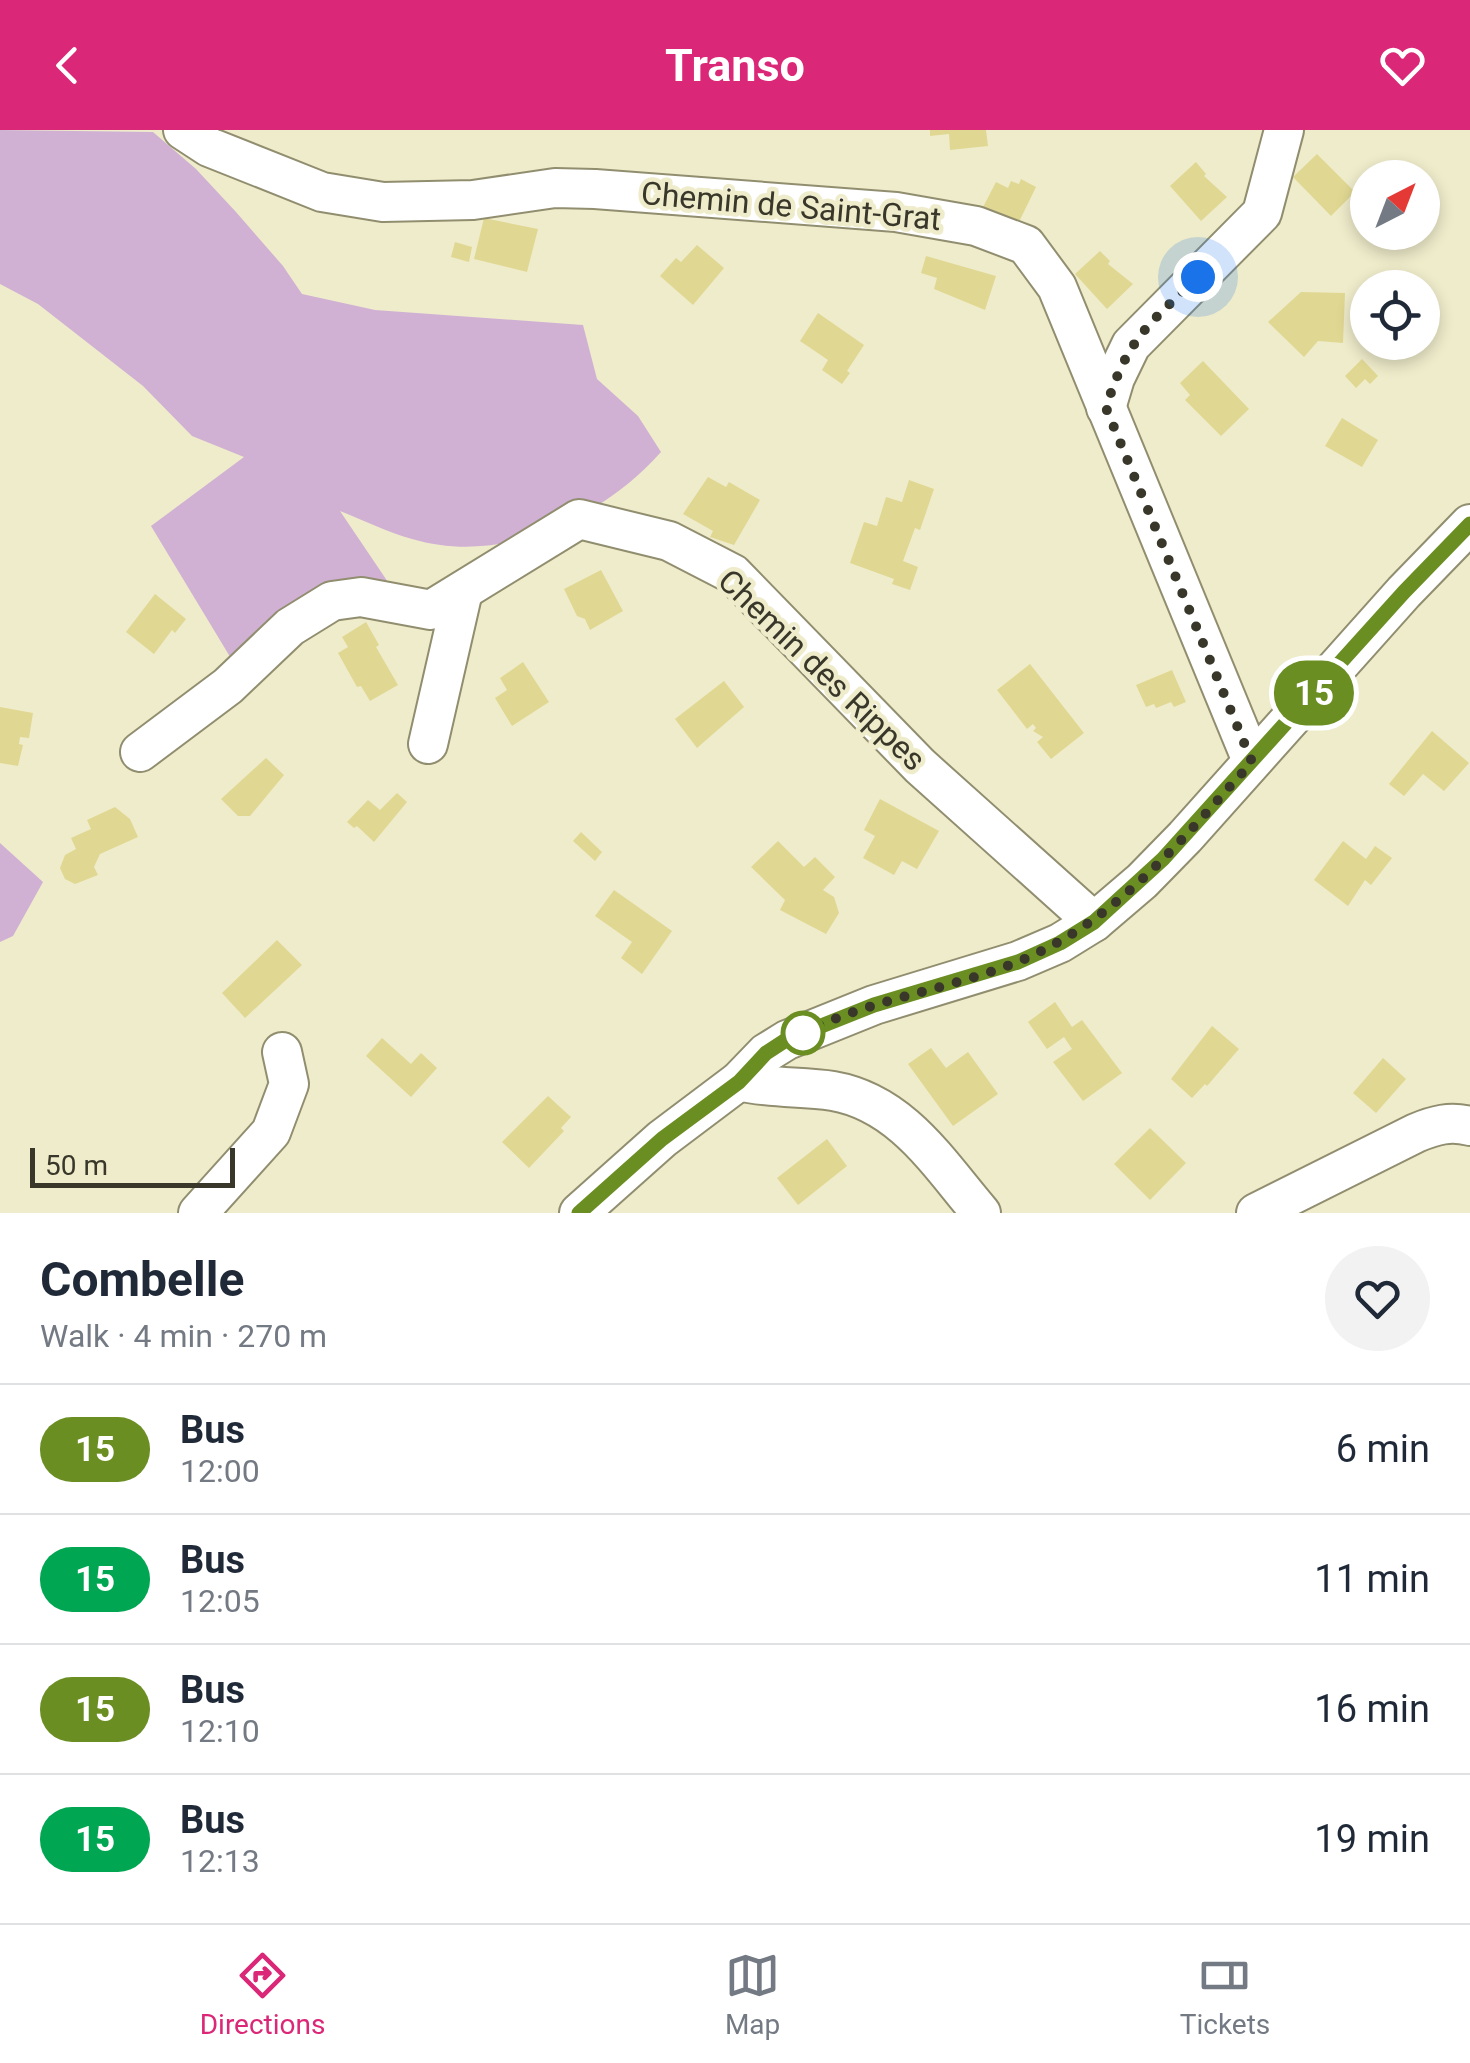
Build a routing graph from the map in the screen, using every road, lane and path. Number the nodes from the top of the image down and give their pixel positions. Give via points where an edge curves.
1 (183, 130) edge
2 (1278, 136) edge
3 (1106, 408) junction
4 (1470, 524) edge
5 (462, 591) junction
6 (428, 744) dead end
7 (140, 752) dead end
8 (1252, 762) junction
9 (1094, 922) junction
10 (282, 1052) dead end
11 (739, 1082) junction
12 (1470, 1126) edge
13 (198, 1213) edge
14 (579, 1213) edge
15 (981, 1213) edge
16 (1256, 1213) edge

1 - 3 street, Chemin de Saint-Grat via 322,192 383,202 595,189 896,212 976,226 1026,245 1057,287
2 - 3 street via 1262,213 1131,345
3 - 8 street, Chemin de Saint-Grat
4 - 8 street
5 - 6 street
5 - 7 street, Chemin des Rippes via 431,610 361,597 332,601 290,627 228,686
5 - 9 street, Chemin des Rippes via 579,519 669,540 732,574 920,766
8 - 9 street via 1142,881
9 - 11 street via 1018,962 826,1022 766,1053
10 - 13 street via 289,1084 271,1132
11 - 14 street
11 - 15 street via 835,1092 872,1104 904,1124
12 - 16 street via 1436,1125

